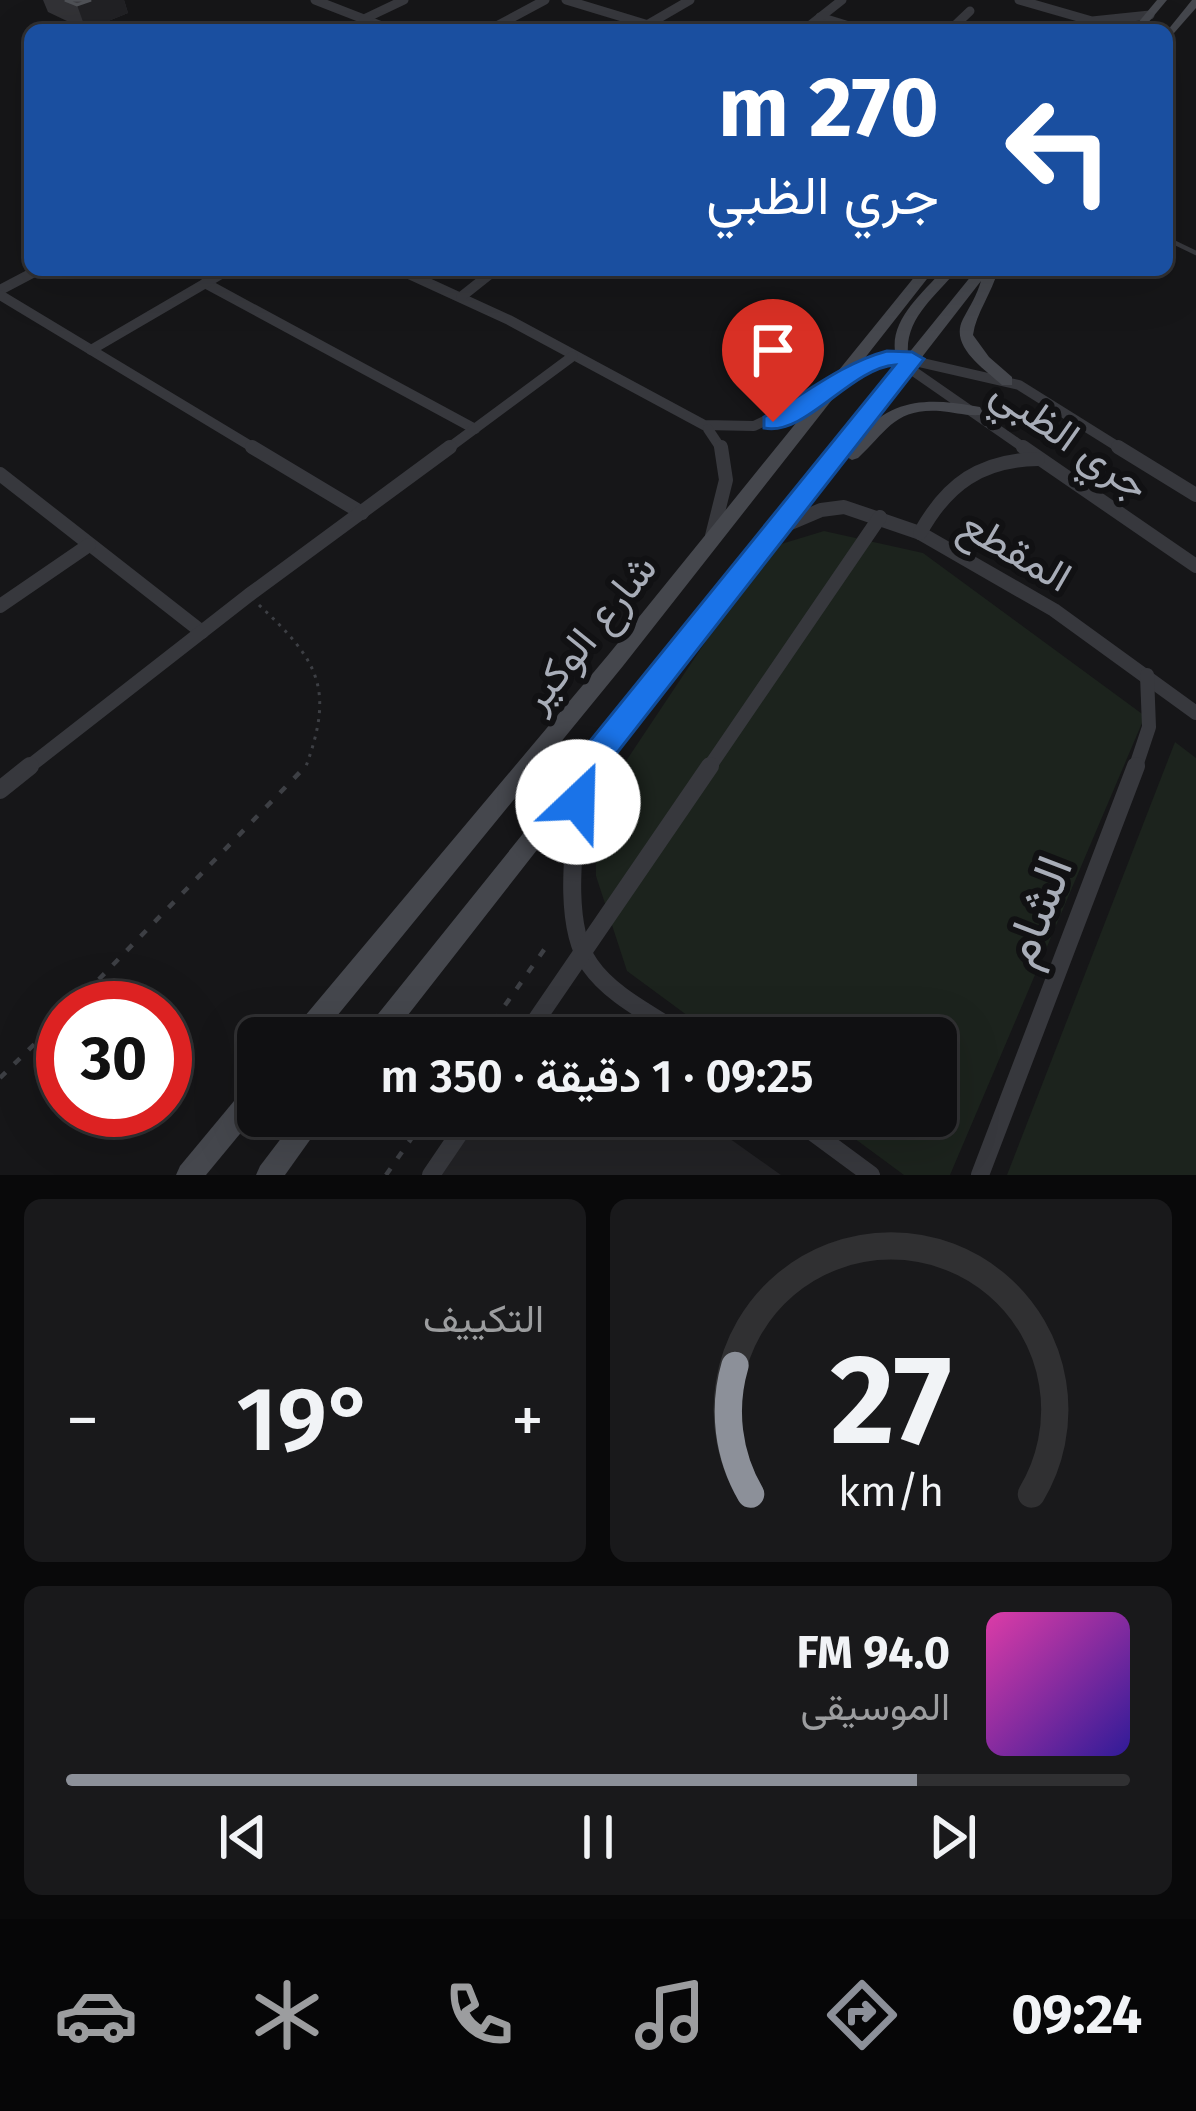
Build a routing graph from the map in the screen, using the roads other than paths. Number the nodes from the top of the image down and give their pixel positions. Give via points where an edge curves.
1 (315, 0) edge
2 (404, 0) edge
3 (545, 0) edge
4 (566, 0) edge
5 (690, 0) edge
6 (842, 0) edge
7 (1017, 0) edge
8 (1162, 0) edge
9 (1196, 1) edge
10 (970, 11) dead end
11 (1150, 15) junction
12 (820, 17) junction
13 (364, 19) junction
14 (377, 24) edge
15 (499, 24) edge
16 (644, 24) edge
17 (649, 24) edge
18 (811, 24) edge
19 (843, 24) edge
20 (956, 24) edge
21 (1081, 24) edge
22 (1142, 24) edge
23 (1173, 30) edge
24 (28, 276) edge
25 (217, 276) edge
26 (414, 276) edge
27 (487, 276) edge
28 (922, 276) edge
29 (945, 276) edge
30 (982, 276) edge
31 (985, 276) edge
32 (205, 283) junction
33 (0, 293) edge
34 (461, 297) junction
35 (91, 350) junction
36 (573, 356) junction
37 (906, 361) junction
38 (1007, 381) junction
39 (832, 386) junction
40 (974, 411) junction
41 (704, 425) junction
42 (995, 427) junction
43 (475, 429) junction
44 (836, 459) junction
45 (1042, 459) junction
46 (992, 460) junction
47 (0, 474) edge
48 (1196, 495) edge
49 (362, 514) junction
50 (880, 518) junction
51 (781, 527) junction
52 (920, 533) junction
53 (710, 544) junction
54 (89, 545) junction
55 (1196, 566) edge
56 (0, 606) edge
57 (202, 632) junction
58 (1147, 675) junction
59 (1196, 713) edge
60 (580, 777) junction
61 (0, 790) edge
62 (582, 950) junction
63 (320, 1017) edge
64 (391, 1017) edge
65 (538, 1017) edge
66 (657, 1017) edge
67 (237, 1117) edge
68 (298, 1137) edge
69 (457, 1137) edge
70 (819, 1137) edge
71 (189, 1175) edge
72 (269, 1175) edge
73 (431, 1175) edge
74 (871, 1175) edge
75 (980, 1175) edge

1 - 13 street
2 - 13 street
3 - 15 street
4 - 16 street
5 - 17 street
6 - 12 street
7 - 11 street via 1093,21
7 - 21 street
8 - 11 main road
9 - 23 main road
10 - 20 street
11 - 22 main road
12 - 18 street
12 - 19 street
13 - 14 street
24 - 33 street
25 - 32 street
26 - 34 street
27 - 34 street
28 - 39 main road, شارع الوكير
29 - 37 main road via 899,333
30 - 37 main road, شارع الوكير
31 - 38 main road via 966,332 974,352
32 - 35 street
32 - 43 street
33 - 35 street
34 - 36 street
35 - 49 street
36 - 41 street
36 - 43 street
37 - 38 street, جري الظبي
37 - 39 street via 874,361
37 - 40 street, جري الظبي
37 - 44 main road, شارع الوكير
38 - 48 street, جري الظبي via 1042,395
39 - 41 street via 763,426
39 - 53 main road, شارع الوكير
40 - 42 street, جري الظبي
40 - 44 main road via 901,410 857,451
41 - 53 street via 729,464
42 - 45 street, جري الظبي
42 - 46 street
43 - 49 street
44 - 51 main road, شارع الوكير
45 - 46 street
45 - 55 street, جري الظبي
46 - 52 street via 941,498
47 - 54 street
49 - 57 street
50 - 51 street, المقطع via 836,507
50 - 52 street, المقطع
50 - 62 street
51 - 60 main road, شارع الوكير
52 - 58 street, المقطع via 1018,587
53 - 63 main road, شارع الوكير
54 - 56 street
54 - 57 street
57 - 61 street
58 - 59 street, المقطع
58 - 75 street, الشام via 1148,735
60 - 62 street
60 - 64 main road, شارع الوكير
62 - 65 street
62 - 66 street
67 - 71 main road
68 - 72 main road
69 - 73 street
70 - 74 street

